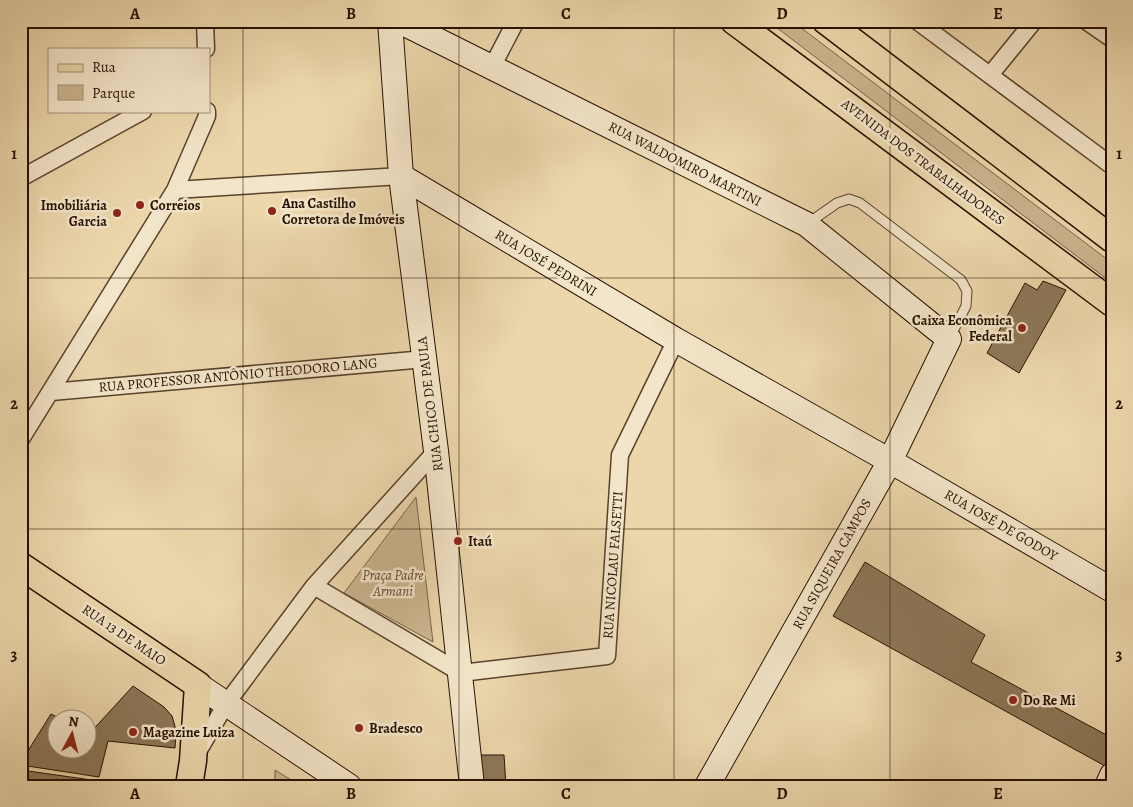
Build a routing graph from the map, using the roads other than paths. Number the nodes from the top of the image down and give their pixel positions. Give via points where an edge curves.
1 (206, 21) edge
2 (390, 21) edge
3 (399, 21) edge
4 (516, 21) edge
5 (734, 21) edge
6 (826, 21) edge
7 (917, 21) edge
8 (1034, 21) edge
9 (1086, 21) edge
10 (1112, 39) edge
11 (206, 48) edge
12 (492, 68) junction
13 (990, 75) junction
14 (141, 112) edge
15 (203, 113) edge
16 (1112, 166) edge
17 (401, 176) junction
18 (21, 178) edge
19 (175, 190) junction
20 (806, 224) junction
21 (1112, 239) edge
22 (1112, 303) edge
23 (949, 339) junction
24 (676, 340) junction
25 (425, 359) junction
26 (51, 392) junction
27 (21, 439) edge
28 (436, 451) junction
29 (890, 461) junction
30 (21, 566) edge
31 (314, 586) junction
32 (1112, 590) edge
33 (461, 673) junction
34 (198, 685) junction
35 (226, 704) junction
36 (191, 774) edge
37 (1112, 775) edge
38 (349, 786) edge
39 (472, 786) edge
40 (707, 786) edge
41 (1107, 786) edge

1 - 11 street
2 - 17 main road, RUA CHICO DE PAULA
3 - 12 main road, RUA WALDOMIRO MARTINI
4 - 12 street
5 - 22 main road, AVENIDA DOS TRABALHADORES
6 - 21 main road
7 - 13 street
8 - 13 street
9 - 10 street
12 - 20 main road, RUA WALDOMIRO MARTINI
13 - 16 street
14 - 18 street
15 - 19 street
17 - 19 street
17 - 24 main road, RUA JOSÉ PEDRINI
17 - 25 main road, RUA CHICO DE PAULA
19 - 26 street
20 - 23 main road, RUA WALDOMIRO MARTINI
20 - 23 lane via 837,203 849,199 860,203 961,280 967,291 966,306
23 - 29 main road, RUA SIQUEIRA CAMPOS
24 - 29 main road, RUA JOSÉ PEDRINI
24 - 33 street, RUA NICOLAU FALSETTI via 620,455 607,656
25 - 26 street, RUA PROFESSOR ANTÔNIO THEODORO LANG
25 - 28 main road, RUA CHICO DE PAULA
26 - 27 street
28 - 31 street
28 - 33 main road, RUA CHICO DE PAULA
29 - 32 main road, RUA JOSÉ DE GODOY
29 - 40 main road, RUA SIQUEIRA CAMPOS
30 - 34 main road, RUA 13 DE MAIO
31 - 33 street
31 - 35 street
33 - 39 main road, RUA CHICO DE PAULA
34 - 35 main road, RUA 13 DE MAIO
34 - 36 main road
35 - 36 street
35 - 38 main road, RUA 13 DE MAIO
37 - 41 main road

